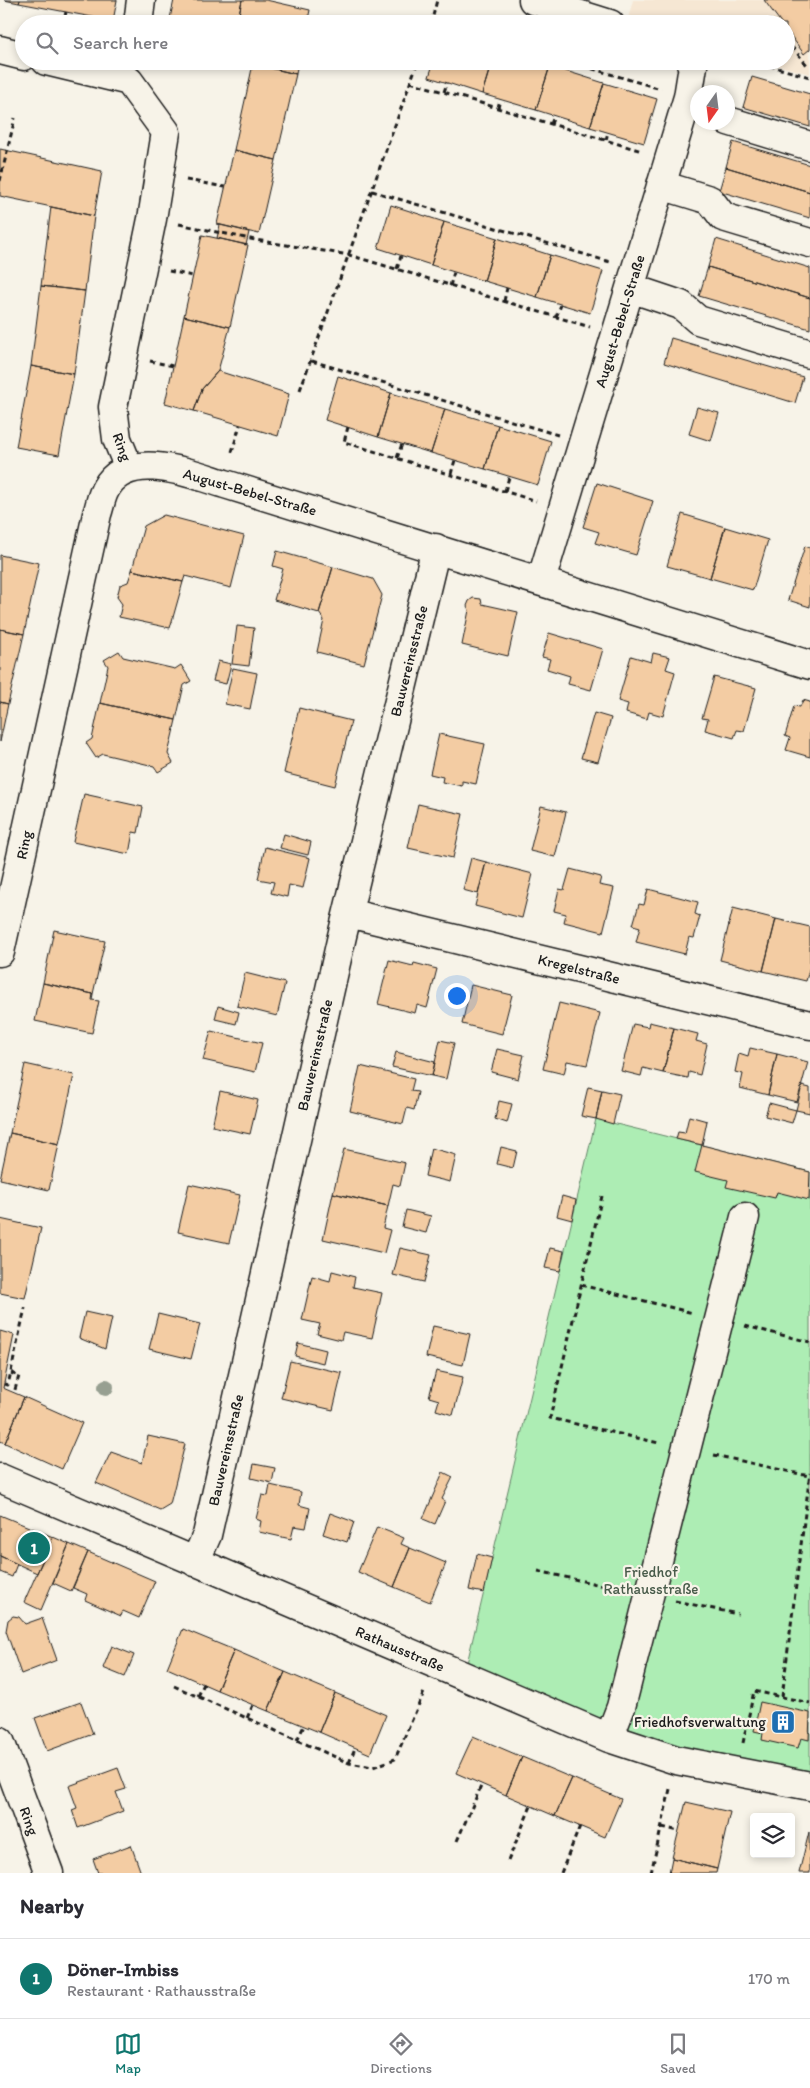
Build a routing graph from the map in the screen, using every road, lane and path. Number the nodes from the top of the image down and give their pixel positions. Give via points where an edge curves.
1 (141, 0) edge
2 (437, 0) edge
3 (533, 0) edge
4 (66, 12) dead end
5 (65, 15) edge
6 (139, 15) edge
7 (434, 15) edge
8 (581, 15) edge
9 (0, 50) edge
10 (795, 50) edge
11 (15, 54) edge
12 (810, 64) edge
13 (415, 70) edge
14 (591, 70) edge
15 (693, 70) edge
16 (785, 70) edge
17 (131, 71) edge
18 (810, 77) edge
19 (410, 82) junction
20 (447, 83) dead end
21 (692, 85) edge
22 (444, 92) junction
23 (500, 100) dead end
24 (690, 105) edge
25 (498, 108) junction
26 (554, 116) dead end
27 (15, 118) dead end
28 (735, 122) edge
29 (551, 124) junction
30 (608, 132) dead end
31 (606, 140) junction
32 (810, 146) edge
33 (649, 153) dead end
34 (176, 178) dead end
35 (0, 182) edge
36 (662, 184) junction
37 (225, 188) dead end
38 (372, 191) junction
39 (175, 223) dead end
40 (810, 243) edge
41 (349, 255) junction
42 (401, 256) dead end
43 (615, 264) dead end
44 (396, 269) junction
45 (166, 270) dead end
46 (454, 272) dead end
47 (193, 276) dead end
48 (450, 286) junction
49 (507, 288) dead end
50 (630, 288) junction
51 (504, 301) junction
52 (561, 305) dead end
53 (556, 317) junction
54 (594, 329) dead end
55 (810, 354) edge
56 (146, 360) dead end
57 (312, 360) junction
58 (173, 366) dead end
59 (300, 390) dead end
60 (240, 425) dead end
61 (348, 427) dead end
62 (562, 436) dead end
63 (402, 444) dead end
64 (232, 452) dead end
65 (397, 458) junction
66 (455, 460) dead end
67 (129, 468) junction
68 (451, 474) junction
69 (509, 476) dead end
70 (505, 491) junction
71 (542, 502) dead end
72 (436, 548) junction
73 (541, 581) junction
74 (810, 665) edge
75 (9, 866) edge
76 (348, 913) junction
77 (0, 952) edge
78 (810, 1025) edge
79 (602, 1196) dead end
80 (745, 1217) dead end
81 (25, 1308) dead end
82 (11, 1373) junction
83 (4, 1384) dead end
84 (14, 1393) dead end
85 (550, 1418) dead end
86 (810, 1473) edge
87 (0, 1478) edge
88 (195, 1562) junction
89 (204, 1684) dead end
90 (174, 1686) dead end
91 (425, 1690) dead end
92 (198, 1696) junction
93 (782, 1697) junction
94 (810, 1703) edge
95 (253, 1705) dead end
96 (247, 1718) junction
97 (304, 1726) dead end
98 (609, 1738) junction
99 (297, 1740) junction
100 (0, 1741) edge
101 (743, 1743) dead end
102 (355, 1748) dead end
103 (348, 1763) junction
104 (482, 1784) dead end
105 (810, 1786) edge
106 (670, 1789) dead end
107 (531, 1806) dead end
108 (580, 1826) dead end
109 (662, 1827) junction
110 (679, 1830) dead end
111 (456, 1842) dead end
112 (508, 1861) dead end
113 (49, 1873) edge
114 (561, 1873) edge
115 (651, 1873) edge

1 - 6 street
2 - 7 path
3 - 8 street
4 - 5 path
9 - 11 street
10 - 12 path
13 - 19 path
14 - 24 path
15 - 21 street, August-Bebel-Straße
16 - 18 path
17 - 67 street, Ring via 166,132 152,219 113,407 117,439
19 - 22 path
19 - 38 path
20 - 22 path
22 - 25 path
23 - 25 path
24 - 36 street, August-Bebel-Straße
25 - 29 path
26 - 29 path
27 - 35 path
28 - 32 street
29 - 31 path
30 - 31 path
31 - 33 path
34 - 37 path
36 - 40 street via 710,200 723,217
36 - 50 street, August-Bebel-Straße
38 - 41 path
38 - 43 path
39 - 41 path
41 - 44 path
41 - 57 path
42 - 44 path
44 - 48 path
45 - 47 path
46 - 48 path
48 - 51 path
49 - 51 path
50 - 55 street via 681,305 698,320
50 - 73 street, August-Bebel-Straße
51 - 53 path
52 - 53 path
53 - 54 path
56 - 58 path
57 - 59 path
57 - 62 path
60 - 64 path
61 - 65 path via 344,442
63 - 65 path
65 - 68 path
66 - 68 path
67 - 72 street, August-Bebel-Straße via 151,466 183,472
67 - 75 street, Ring via 114,477 106,488 97,514
68 - 70 path
69 - 70 path
70 - 71 path
72 - 73 street, August-Bebel-Straße
72 - 76 street, Bauvereinsstraße
73 - 74 street, August-Bebel-Straße
75 - 77 street, Ring
76 - 78 street, Kregelstraße
76 - 88 street, Bauvereinsstraße via 207,1535
79 - 85 path
80 - 98 street via 621,1707
81 - 82 path
82 - 83 path via 8,1385
82 - 84 path via 19,1376
86 - 93 path
87 - 88 street, Rathausstraße
88 - 98 street, Rathausstraße
89 - 92 path
90 - 92 path
91 - 103 path via 395,1759 374,1767
92 - 96 path
93 - 94 path
93 - 101 path via 754,1691
95 - 96 path
96 - 99 path
97 - 99 path
98 - 105 street, Rathausstraße via 676,1760
99 - 103 path
100 - 113 street, Ring
102 - 103 path
104 - 111 path
106 - 109 path
107 - 112 path
108 - 114 path
109 - 110 path
109 - 115 path

